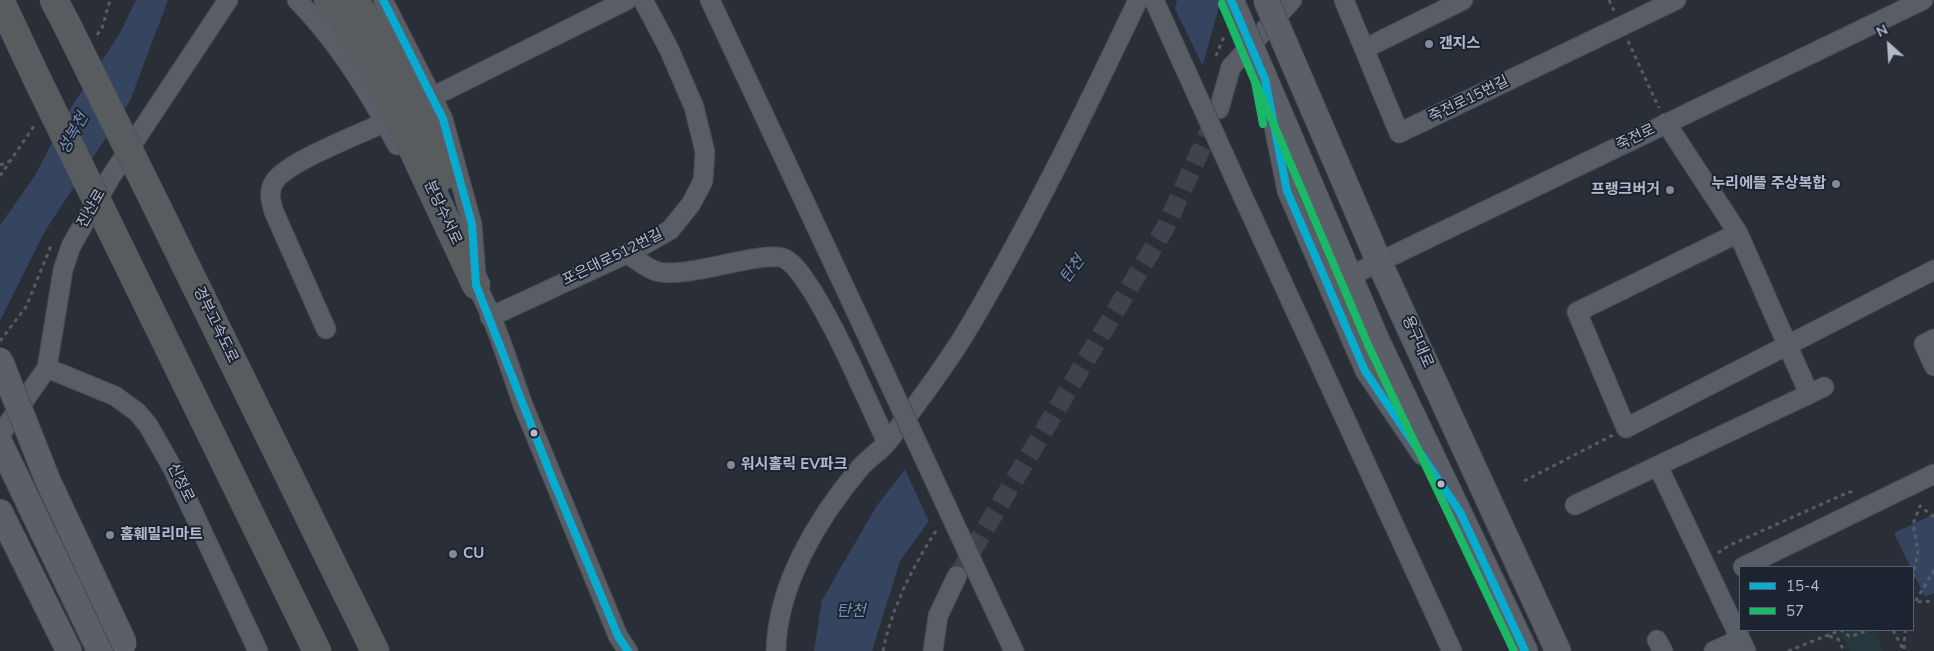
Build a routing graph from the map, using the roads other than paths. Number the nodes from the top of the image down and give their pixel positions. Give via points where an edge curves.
1 (0, 0) edge
2 (54, 0) edge
3 (228, 0) edge
4 (297, 0) edge
5 (328, 0) edge
6 (353, 0) edge
7 (383, 0) edge
8 (627, 0) edge
9 (643, 0) edge
10 (710, 0) edge
11 (1138, 0) edge
12 (1154, 0) edge
13 (1231, 0) edge
14 (1266, 0) edge
15 (1292, 0) edge
16 (1344, 0) edge
17 (1463, 0) edge
18 (1676, 0) edge
19 (1923, 0) edge
20 (1364, 49) junction
21 (1265, 79) junction
22 (432, 97) junction
23 (1219, 109) tunnel mouth
24 (385, 122) junction
25 (1666, 123) junction
26 (1738, 233) junction
27 (627, 254) junction
28 (1379, 262) junction
29 (1934, 270) edge
30 (1350, 276) junction
31 (476, 285) junction
32 (490, 317) junction
33 (326, 329) dead end
34 (1934, 339) edge
35 (1786, 345) junction
36 (0, 360) edge
37 (1934, 366) edge
38 (46, 368) junction
39 (0, 435) edge
40 (887, 442) junction
41 (0, 443) edge
42 (1658, 466) junction
43 (1934, 474) edge
44 (1575, 505) dead end
45 (0, 512) edge
46 (1460, 512) junction
47 (1745, 566) edge
48 (1739, 569) edge
49 (957, 576) tunnel mouth
50 (1714, 582) junction
51 (1734, 611) edge
52 (1739, 630) edge
53 (1739, 631) edge
54 (1743, 645) edge
55 (125, 647) edge
56 (69, 651) edge
57 (100, 651) edge
58 (258, 651) edge
59 (317, 651) edge
60 (375, 651) edge
61 (628, 651) edge
62 (776, 651) edge
63 (933, 651) edge
64 (1014, 651) edge
65 (1452, 651) edge
66 (1525, 651) edge
67 (1558, 651) edge
68 (1714, 651) edge

1 - 59 highway, bridge
2 - 60 highway, 경부고속도로, bridge
3 - 38 street, 진산로 via 110,178 71,246 63,270
4 - 24 street via 332,40
5 - 31 highway, 분당수서로 via 378,75
6 - 31 highway, 분당수서로 via 390,54 428,138
7 - 22 street
8 - 22 street
9 - 27 street, 포은대로512번길 via 694,107 705,152 703,181 691,204 670,230
10 - 64 street, bridge
11 - 40 street via 1084,113 971,324
12 - 65 street, bridge
13 - 21 main road, bridge
14 - 28 main road, 용구대로, bridge
15 - 23 street via 1230,67
16 - 20 street, 죽전로15번길
17 - 20 street
18 - 20 street, 죽전로15번길 via 1400,133
19 - 25 street, 죽전로
21 - 30 main road
21 - 46 street via 1287,192 1365,371
22 - 31 street via 443,119 472,224
24 - 31 street via 438,230
24 - 33 street via 292,167 270,188 274,212
25 - 26 street
25 - 28 street, 죽전로
26 - 35 street
26 - 35 street via 1577,312 1626,428
27 - 32 street, 포은대로512번길
27 - 40 street via 654,271 678,272 752,259 786,258 797,268 822,308
28 - 30 street, 죽전로
28 - 67 main road, 용구대로
29 - 35 street
30 - 46 main road via 1378,342
31 - 32 street
32 - 61 street via 554,483 618,636
34 - 37 street via 1924,344
35 - 42 street via 1816,391
36 - 55 main road, bridge via 48,481
38 - 39 street, 진산로
38 - 58 street, 신정로 via 115,396 148,424 172,467
40 - 62 street via 834,498 815,531 781,610
41 - 57 main road
42 - 44 street
42 - 50 street
43 - 47 street
45 - 56 main road
46 - 66 main road
48 - 50 street
49 - 63 street via 938,616
50 - 51 street
51 - 52 street
53 - 54 street
54 - 68 street

